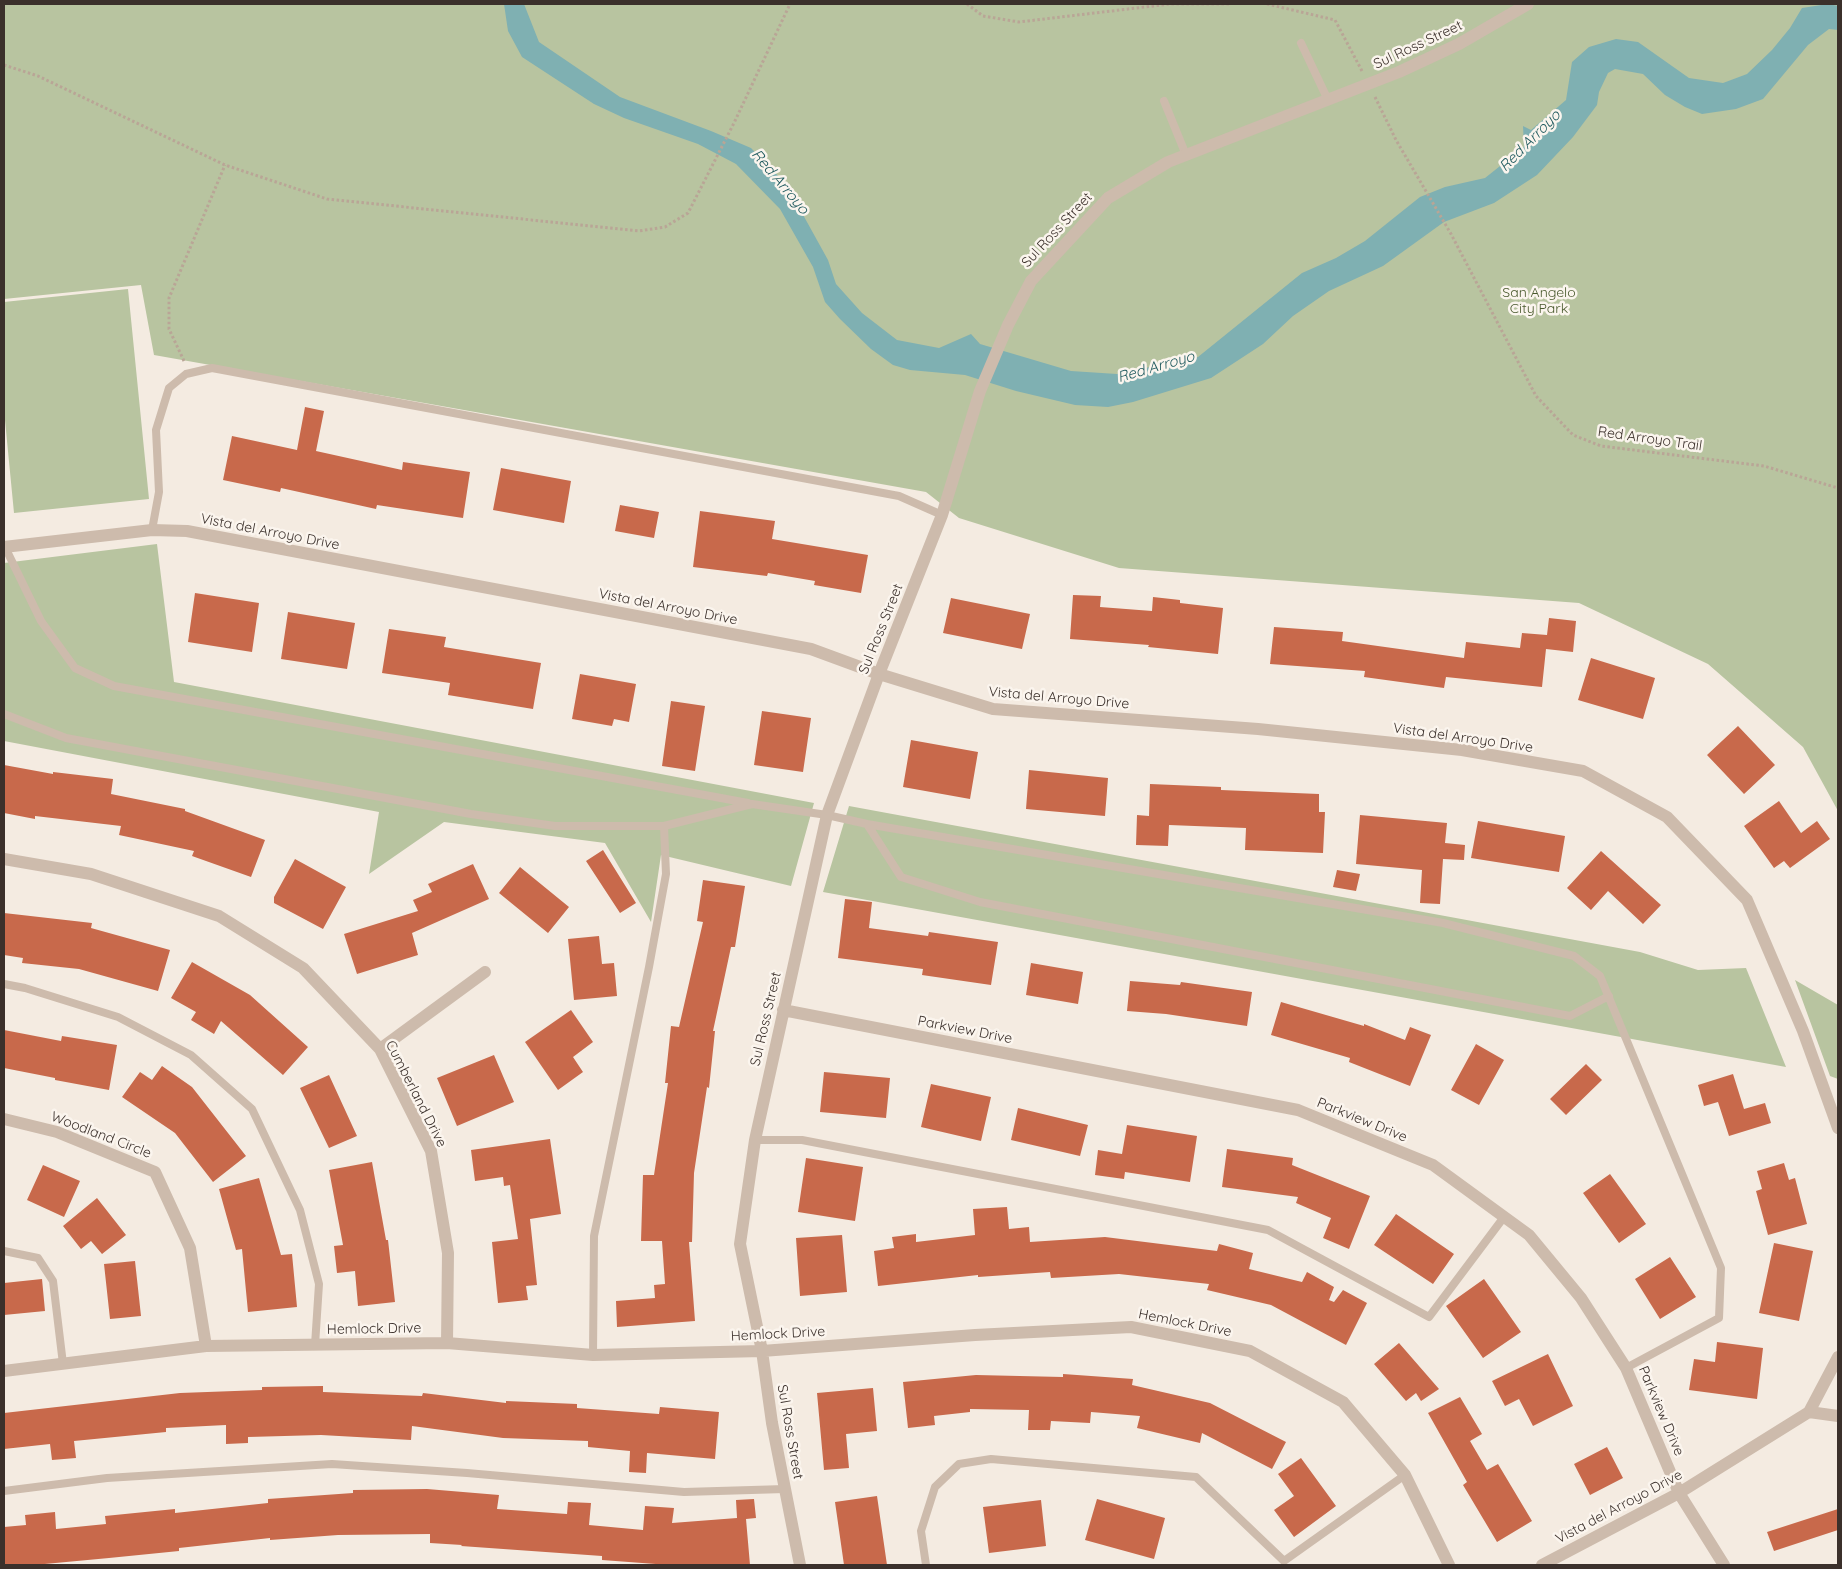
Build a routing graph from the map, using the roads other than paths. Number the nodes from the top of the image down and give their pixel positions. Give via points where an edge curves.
1 (1528, 4) edge
2 (1301, 43) dead end
3 (1328, 100) junction
4 (1164, 101) dead end
5 (1186, 155) junction
6 (942, 515) junction
7 (152, 530) junction
8 (4, 547) edge
9 (878, 674) junction
10 (4, 714) edge
11 (752, 804) junction
12 (827, 815) junction
13 (868, 824) junction
14 (664, 826) junction
15 (4, 859) edge
16 (484, 972) dead end
17 (4, 984) edge
18 (1609, 996) junction
19 (783, 1010) junction
20 (380, 1049) junction
21 (4, 1119) edge
22 (1838, 1128) edge
23 (755, 1140) junction
24 (1504, 1217) junction
25 (4, 1251) edge
26 (447, 1343) junction
27 (316, 1345) junction
28 (206, 1346) junction
29 (762, 1351) junction
30 (593, 1356) junction
31 (1838, 1357) edge
32 (63, 1364) junction
33 (1626, 1368) junction
34 (4, 1370) edge
35 (1809, 1412) junction
36 (1838, 1416) edge
37 (1405, 1475) junction
38 (785, 1489) junction
39 (4, 1491) edge
40 (1680, 1493) junction
41 (800, 1565) edge
42 (926, 1565) edge
43 (1449, 1565) edge
44 (1542, 1565) edge
45 (1724, 1565) edge

1 - 3 street, Sul Ross Street via 1459,44
2 - 3 lane
3 - 5 street, Sul Ross Street
4 - 5 lane
5 - 6 street, Sul Ross Street via 1168,162 1108,198 1031,281 980,391
6 - 7 lane via 899,496 212,368 186,374 169,388 156,430 159,492
6 - 9 street, Sul Ross Street
7 - 8 street, Vista del Arroyo Drive
7 - 9 street, Vista del Arroyo Drive via 186,531 811,649
8 - 11 lane via 41,620 75,668 114,686
9 - 12 street, Sul Ross Street
9 - 22 street, Vista del Arroyo Drive via 993,709 1258,729 1462,750 1583,771 1667,817 1747,900 1803,1031
10 - 14 lane via 66,738 472,814 555,826
11 - 12 lane
11 - 14 lane
12 - 13 lane
12 - 19 street, Sul Ross Street
13 - 18 lane via 1443,923 1574,956 1600,976
13 - 18 lane via 901,877 980,902 1570,1016
14 - 30 lane via 666,874 594,1236
15 - 20 street, Cumberland Drive via 91,874 219,916 303,968
16 - 20 street
17 - 27 lane via 118,1017 191,1055 252,1109 300,1210 319,1284
18 - 33 lane via 1721,1268 1719,1318
19 - 23 street, Sul Ross Street
19 - 24 street, Parkview Drive via 1298,1110 1434,1165
20 - 26 street, Cumberland Drive via 431,1151 448,1253
21 - 28 street, Woodland Circle via 57,1132 155,1172 190,1248
23 - 24 lane via 802,1140 1268,1230 1429,1317
23 - 29 street, Sul Ross Street via 740,1244
24 - 33 street, Parkview Drive via 1529,1235 1581,1298
25 - 32 lane via 38,1258 53,1281
26 - 27 street, Hemlock Drive
26 - 30 street, Hemlock Drive
27 - 28 street, Hemlock Drive
28 - 32 street, Hemlock Drive
29 - 30 street, Hemlock Drive
29 - 37 street, Hemlock Drive via 1131,1327 1250,1351 1343,1402
29 - 38 street, Sul Ross Street
31 - 35 street
32 - 34 street, Hemlock Drive
33 - 40 street, Parkview Drive
35 - 36 street
35 - 40 street, Vista del Arroyo Drive
37 - 42 lane via 1284,1560 1196,1477 991,1459 959,1464 935,1487 932,1496 921,1531
37 - 43 street, Hemlock Drive
38 - 39 lane via 684,1492 332,1464 108,1478
38 - 41 street, Sul Ross Street
40 - 44 street, Vista del Arroyo Drive
40 - 45 street, Parkview Drive

